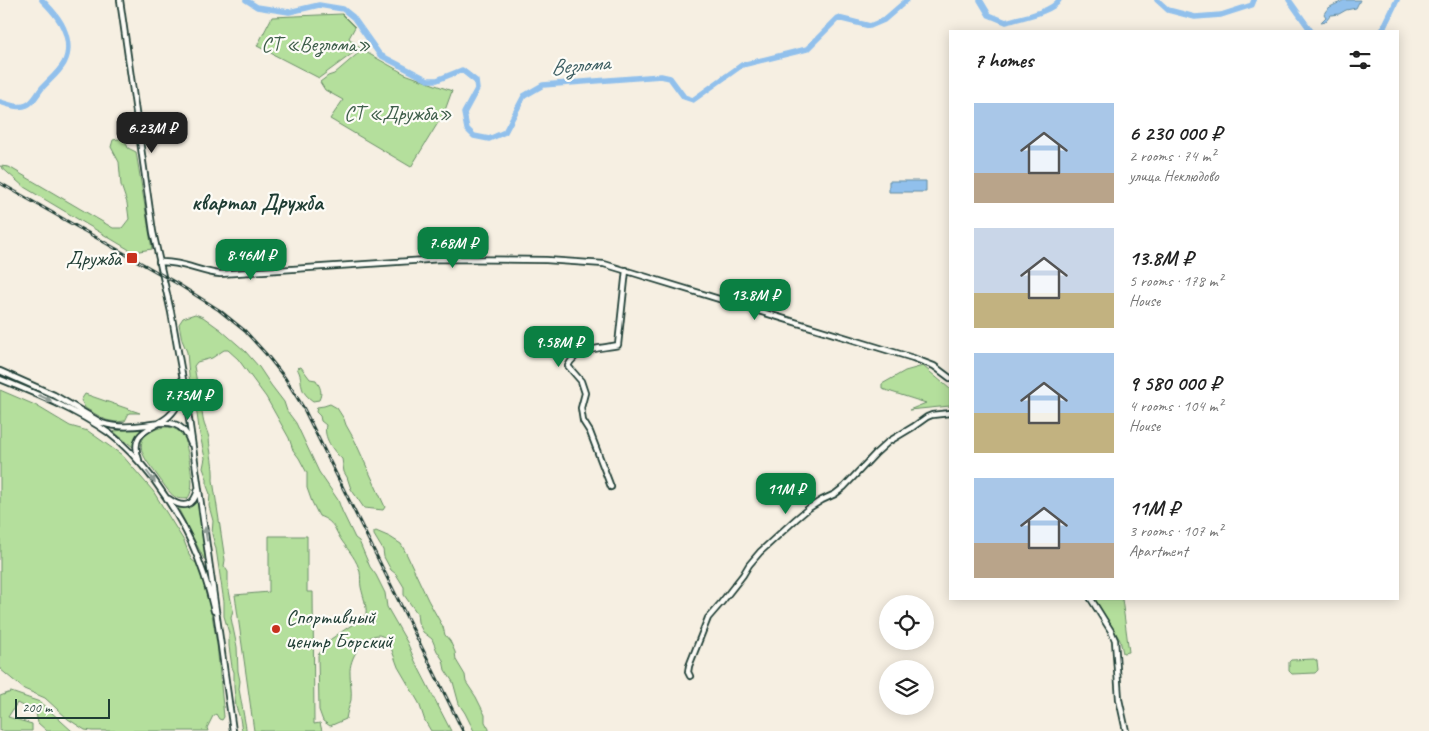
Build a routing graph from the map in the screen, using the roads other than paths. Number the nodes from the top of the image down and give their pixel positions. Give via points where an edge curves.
1 (120, 0) edge
2 (160, 262) junction
3 (626, 270) junction
4 (181, 369) junction
5 (0, 371) edge
6 (949, 377) edge
7 (0, 379) edge
8 (949, 413) edge
9 (157, 423) junction
10 (194, 452) junction
11 (140, 463) junction
12 (198, 487) junction
13 (611, 487) dead end
14 (166, 497) junction
15 (1093, 600) edge
16 (219, 634) junction
17 (690, 676) dead end
18 (234, 731) edge
19 (1126, 731) edge

1 - 2 street
2 - 3 street via 174,262 220,274 468,259 554,260 604,264
2 - 4 street
3 - 6 street via 913,358 934,366
3 - 13 street via 618,345 588,350 571,360 568,366 585,392 581,408 583,421
4 - 9 street via 179,402 170,416
4 - 10 street
5 - 9 street via 54,395 102,424
7 -> 11 street via 95,425 110,434
8 - 17 street via 927,417 888,442 844,487 806,510 760,552 708,618 688,666
9 - 10 street via 180,427 189,437
9 - 11 street via 138,440
10 - 12 street
11 -> 14 street
12 - 14 street via 194,499 188,504 179,505
16 -> 12 street
14 - 16 street via 199,558 208,582
15 - 19 street via 1115,640
16 - 18 street

